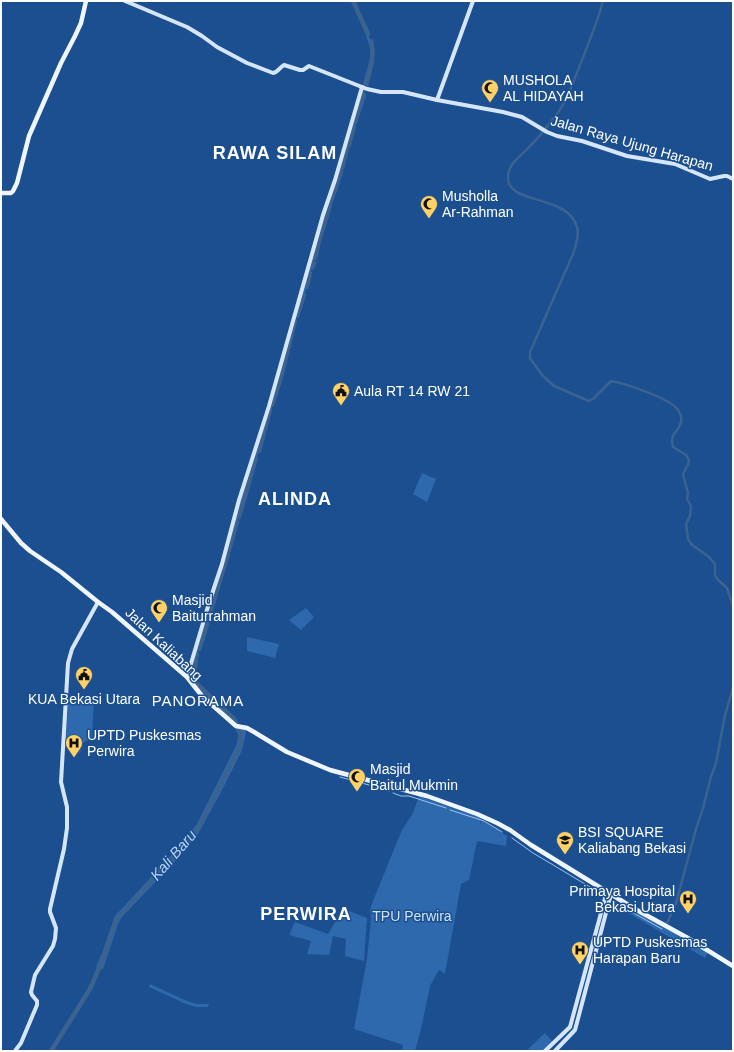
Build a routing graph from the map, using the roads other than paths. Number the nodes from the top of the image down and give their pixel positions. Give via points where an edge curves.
1 (86, 1) edge
2 (125, 1) edge
3 (472, 1) edge
4 (364, 88) junction
5 (437, 100) junction
6 (733, 179) edge
7 (1, 193) edge
8 (1, 519) edge
9 (98, 602) junction
10 (187, 677) junction
11 (608, 896) junction
12 (732, 965) edge
13 (733, 970) edge
14 (572, 1030) junction
15 (15, 1051) edge
16 (545, 1051) edge
17 (555, 1051) edge

1 - 7 main road via 81,23 29,136 14,191
2 - 4 street, Jalan Raya Ujung Harapan via 186,27 217,47 273,73 284,65 300,70 309,66
3 - 5 street
4 - 5 street, Jalan Raya Ujung Harapan via 381,92 403,92
4 - 10 street via 323,215 269,406
5 - 6 street, Jalan Raya Ujung Harapan via 522,117 557,136 582,141 627,156 675,164 710,180 727,176
8 - 9 main road, Jalan Kaliabang via 21,543
9 - 10 main road, Jalan Kaliabang
9 - 15 street via 72,649 68,663 61,782 67,807 67,828 50,908 56,928 55,939 35,975 31,992 37,1005
10 - 11 main road, Jalan Kaliabang via 202,696 236,726 254,732 296,756 330,770 427,796 477,814 510,830
11 - 12 main road, Jalan Kaliabang via 659,922
11 - 14 street
12 - 13 main road
14 - 16 street
14 - 17 street

